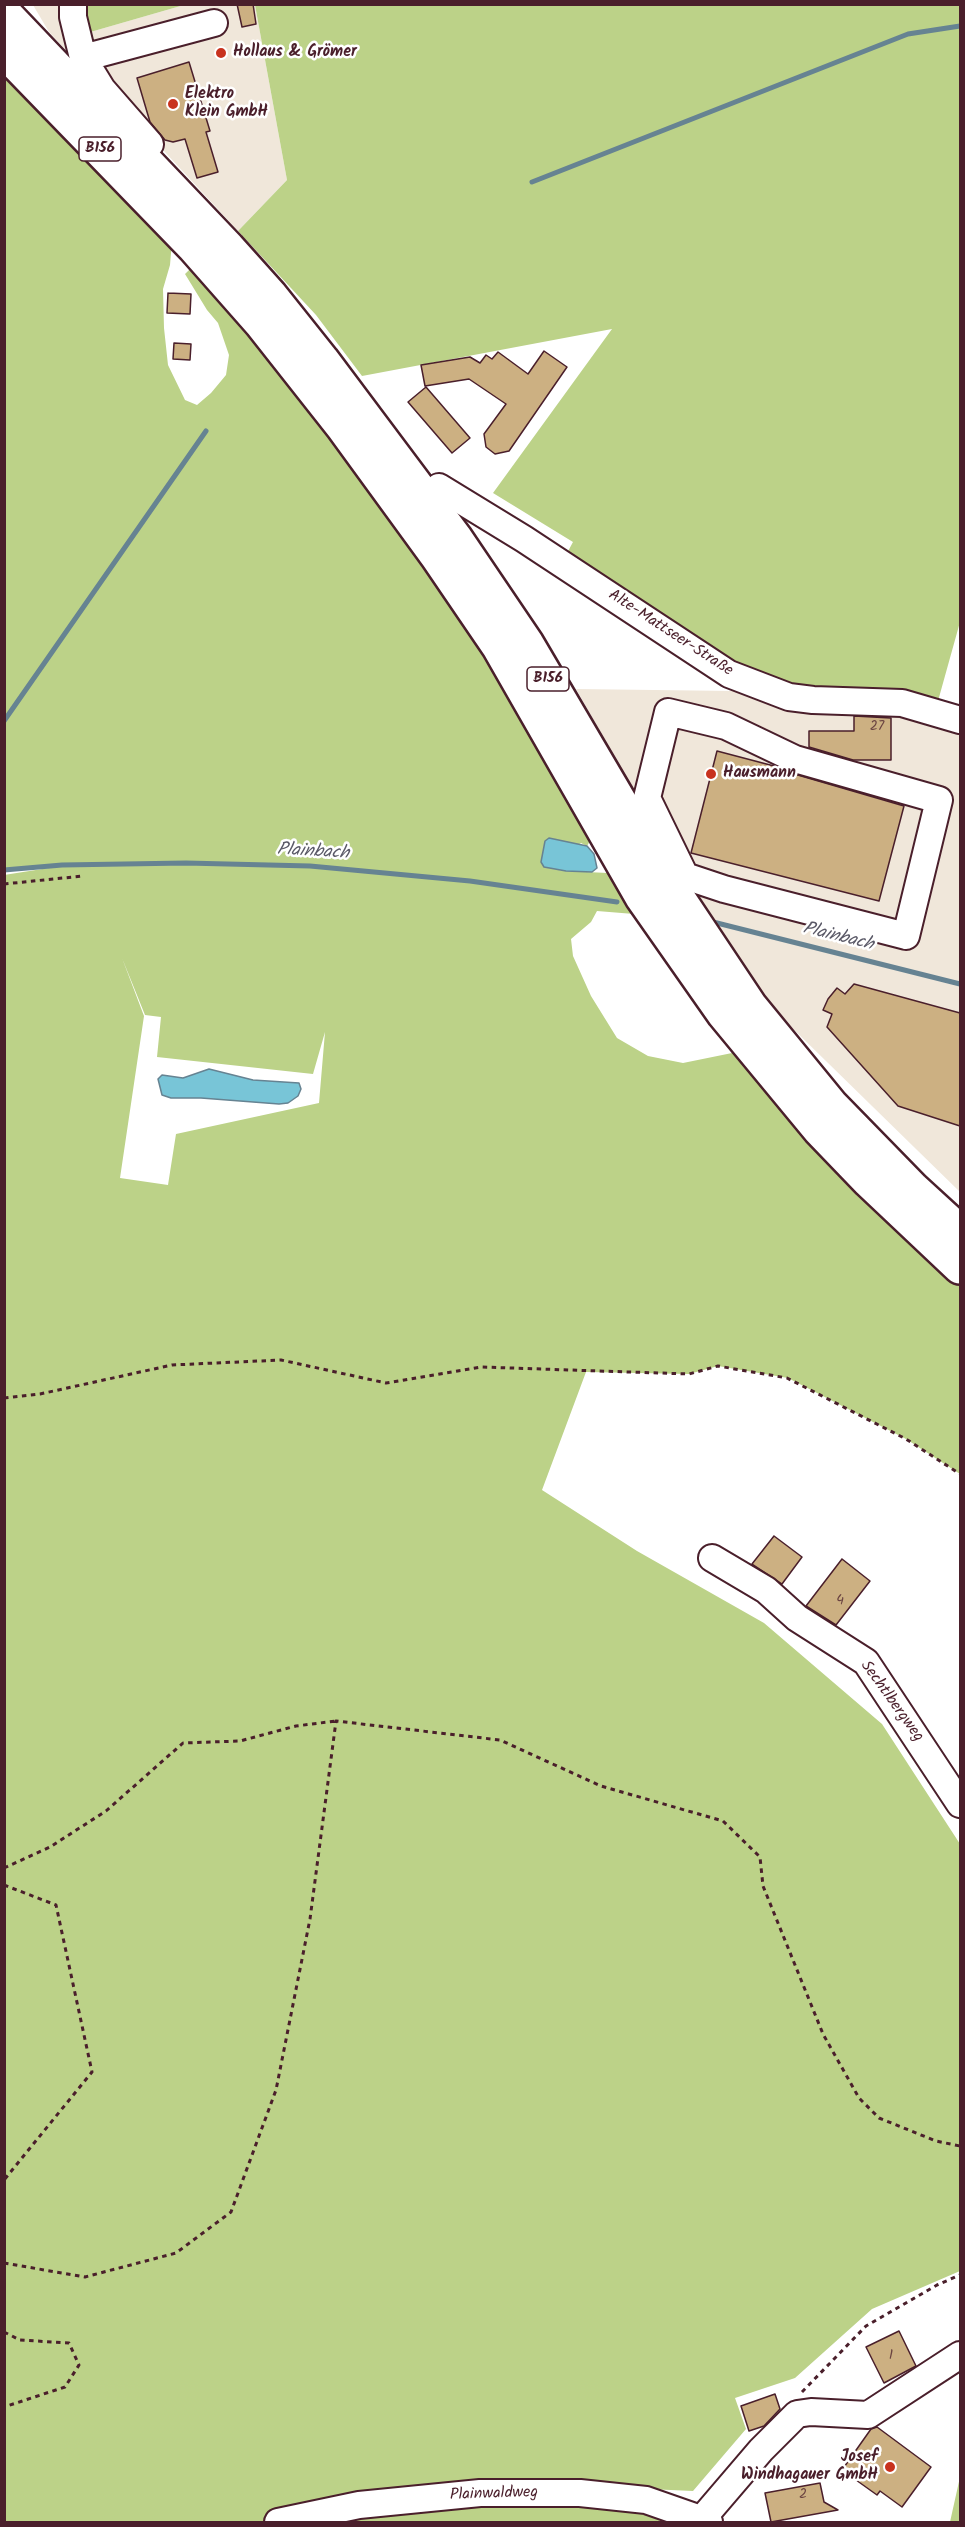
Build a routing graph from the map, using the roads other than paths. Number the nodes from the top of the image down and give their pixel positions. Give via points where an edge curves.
1 (57, 4) edge
2 (73, 4) edge
3 (4, 13) edge
4 (214, 23) dead end
5 (4, 51) edge
6 (76, 70) junction
7 (232, 232) dead end
8 (439, 487) dead end
9 (960, 720) edge
10 (726, 726) joint
11 (960, 1232) edge
12 (960, 1267) edge
13 (712, 1558) dead end
14 (960, 1804) edge
15 (960, 2355) edge
16 (706, 2521) edge
17 (278, 2523) edge

1 - 6 street
2 - 6 street
3 - 6 main road, B156
4 - 6 street
5 - 12 main road, B156 via 194,247 261,323 383,482 499,647 642,897 724,1014 819,1129
6 - 7 street via 102,89
6 - 11 main road, B156 via 271,296 456,539 527,644 664,877 750,1006 831,1105
8 - 9 street, Alte-Mattseer-Straße via 729,674 789,697 903,703
10 - 10 street via 668,712 646,798 685,876 906,936 939,800 795,759
13 - 14 street, Sechtlbergweg via 766,1590 797,1618 866,1662
15 - 16 street via 868,2415 797,2414 761,2450
16 - 17 street, Plainwaldweg via 646,2500 580,2493 480,2493 360,2505

